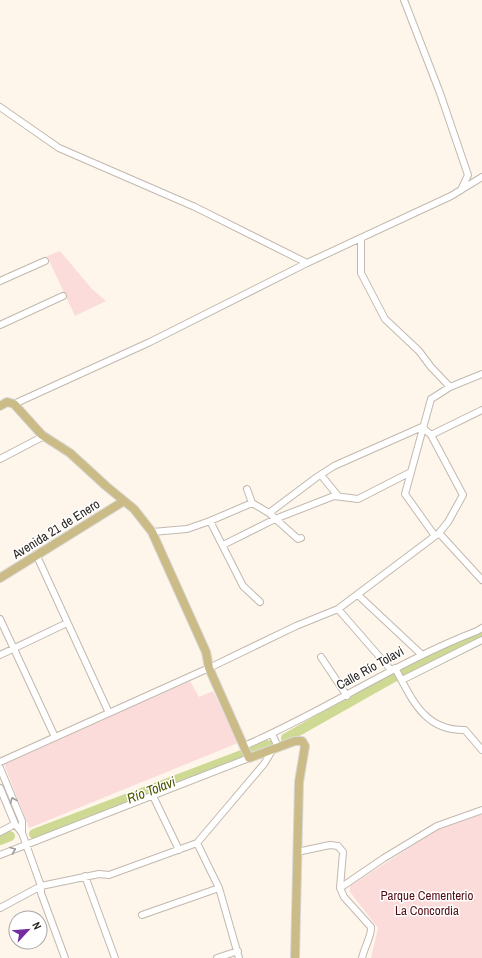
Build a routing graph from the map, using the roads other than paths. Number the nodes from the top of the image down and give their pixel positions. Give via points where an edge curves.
1 (404, 0) edge
2 (0, 107) edge
3 (482, 177) edge
4 (461, 190) junction
5 (361, 238) junction
6 (45, 261) dead end
7 (307, 263) junction
8 (0, 281) edge
9 (63, 296) dead end
10 (0, 324) edge
11 (482, 374) edge
12 (450, 387) junction
13 (14, 404) junction
14 (0, 406) edge
15 (482, 410) edge
16 (422, 428) junction
17 (431, 435) junction
18 (44, 436) junction
19 (0, 459) edge
20 (409, 473) junction
21 (321, 475) junction
22 (247, 489) dead end
23 (338, 496) junction
24 (124, 501) junction
25 (252, 503) junction
26 (269, 513) junction
27 (276, 520) junction
28 (210, 521) junction
29 (152, 532) junction
30 (437, 534) junction
31 (301, 538) dead end
32 (223, 546) junction
33 (36, 554) junction
34 (0, 578) edge
35 (482, 580) edge
36 (358, 595) junction
37 (260, 602) dead end
38 (338, 609) junction
39 (0, 619) edge
40 (67, 623) junction
41 (482, 628) edge
42 (482, 640) edge
43 (14, 649) junction
44 (421, 654) junction
45 (0, 655) edge
46 (321, 657) dead end
47 (209, 668) junction
48 (393, 669) junction
49 (402, 680) junction
50 (347, 696) junction
51 (109, 713) junction
52 (272, 734) junction
53 (55, 737) junction
54 (244, 746) junction
55 (276, 748) junction
56 (482, 750) edge
57 (249, 758) junction
58 (0, 762) edge
59 (0, 768) edge
60 (0, 788) edge
61 (153, 796) junction
62 (482, 810) edge
63 (15, 824) junction
64 (0, 832) edge
65 (22, 833) junction
66 (197, 842) junction
67 (27, 844) junction
68 (179, 850) junction
69 (297, 852) junction
70 (0, 856) edge
71 (85, 876) junction
72 (41, 886) junction
73 (219, 888) junction
74 (340, 888) junction
75 (0, 908) edge
76 (142, 915) dead end
77 (238, 951) junction
78 (65, 958) edge
79 (115, 958) edge
80 (217, 958) edge
81 (240, 958) edge
82 (295, 958) edge
83 (362, 958) edge

1 - 4 street via 440,93 468,176
2 - 7 street via 59,148 195,207
3 - 4 street
4 - 5 street
5 - 7 street
5 - 12 street via 361,273 385,319 419,351
6 - 8 street
7 - 13 street via 150,342
9 - 10 street
11 - 12 street
12 - 16 street via 431,399
13 - 14 main road via 8,402
13 - 18 main road
15 - 17 street
16 - 17 street
16 - 20 street
16 - 21 street via 369,450
17 - 30 street via 463,495 448,522
18 - 19 street
18 - 24 main road via 70,453
20 - 23 street via 358,499
20 - 30 street via 405,494
21 - 23 street
21 - 26 street
22 - 25 street
23 - 27 street
24 - 29 main road via 134,509
24 - 33 main road, Avenida 21 de Enero
25 - 26 street
25 - 28 street
26 - 27 street
27 - 31 street via 298,539
27 - 32 street
28 - 29 street via 187,529
28 - 32 street
29 - 47 main road via 206,652
30 - 35 street
30 - 36 street
32 - 37 street via 243,586
33 - 34 main road, Avenida 21 de Enero
33 - 40 street
36 - 38 street
36 - 44 street
38 - 47 street via 296,626
38 - 48 street
39 - 43 street
40 - 43 street
40 - 51 street
41 - 44 street, Calle Río Tolavi
42 - 49 street, Calle Río Tolavi
43 - 45 street
43 - 53 street
44 - 48 street, Calle Río Tolavi
46 - 50 street
47 - 51 street
47 - 54 main road
48 - 49 street
48 - 50 street, Calle Río Tolavi
49 - 56 street via 410,699 421,712 451,730 465,730
50 - 52 street, Calle Río Tolavi
51 - 53 street
52 - 54 street, Calle Río Tolavi
52 - 55 street
53 - 58 street
54 - 57 main road
55 - 57 main road
55 - 66 street
55 - 69 main road via 295,741 302,741 305,746 299,782
57 - 61 street
65 -> 59 street via 22,821
60 - 63 street
61 - 67 street
61 - 68 street
62 - 74 street via 437,826
63 - 64 street
63 - 65 street
65 - 67 street
66 - 68 street
66 - 73 street
70 -> 67 street
67 - 72 street
68 - 71 street via 109,876
69 - 74 street via 330,845 338,846 343,858
69 - 82 main road
71 - 72 street
71 - 79 street
72 - 75 street
72 - 78 street via 41,893
73 - 76 street
73 - 77 street
74 - 83 street via 372,933 365,944
77 - 80 street
77 - 81 street

